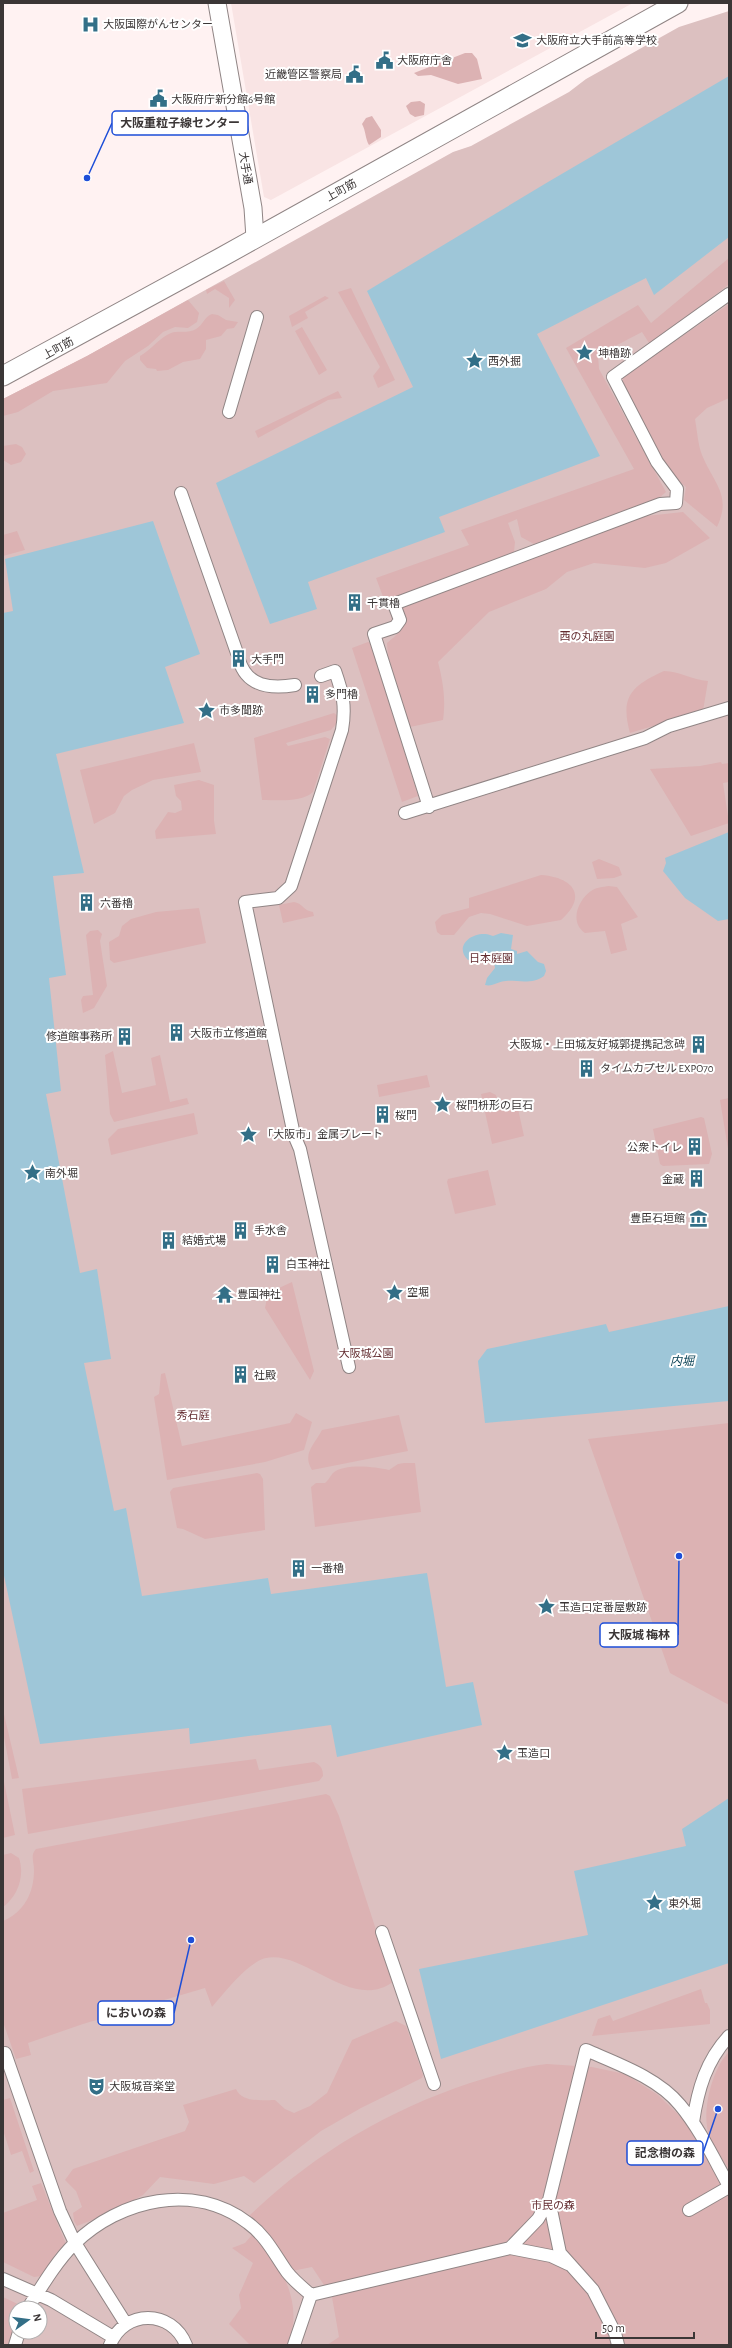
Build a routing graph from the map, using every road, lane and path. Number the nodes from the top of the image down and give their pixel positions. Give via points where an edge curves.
1 (217, 3) edge
2 (678, 3) edge
3 (255, 238) junction
4 (729, 294) edge
5 (257, 316) dead end
6 (3, 376) edge
7 (229, 412) dead end
8 (181, 493) dead end
9 (321, 676) dead end
10 (295, 685) dead end
11 (729, 708) edge
12 (429, 807) junction
13 (404, 813) dead end
14 (349, 1367) dead end
15 (382, 1932) dead end
16 (729, 2036) edge
17 (5, 2053) dead end
18 (434, 2084) dead end
19 (693, 2122) junction
20 (729, 2186) edge
21 (549, 2200) junction
22 (689, 2210) dead end
23 (75, 2243) junction
24 (510, 2248) junction
25 (568, 2264) junction
26 (3, 2279) edge
27 (37, 2294) junction
28 (311, 2295) junction
29 (33, 2300) edge
30 (126, 2324) junction
31 (111, 2341) edge
32 (186, 2345) edge
33 (294, 2345) edge
34 (618, 2345) edge

1 - 3 street, 大手通 via 253,208
2 - 3 main road, 上町筋
3 - 6 main road, 上町筋
4 - 12 street via 613,378 657,462 677,489 676,502 660,504 394,604 400,620 395,627 374,634
5 - 7 street
8 - 10 street via 238,657 250,680 279,688
9 - 14 street via 335,671 344,698 345,711 342,730 291,886 278,898 245,902 294,1135 300,1149
11 - 12 street via 669,726 645,738
12 - 13 street
15 - 18 street
16 - 19 street via 716,2050 704,2073
17 - 23 street via 45,2174
19 - 20 street
19 - 21 street via 679,2104 650,2081 586,2050
20 - 22 street
21 - 24 street via 538,2219
21 - 25 street via 560,2253
23 - 27 street
23 - 28 street via 109,2219 141,2205 171,2199 208,2203 225,2209 250,2224 267,2241 288,2273
23 - 30 street
24 - 25 street via 551,2256
24 - 28 street
25 - 34 street via 593,2290 615,2333
26 - 27 street
27 - 29 street
27 - 31 street via 72,2311
28 - 33 street
30 - 31 street
30 - 32 street via 141,2318 161,2319 177,2329

